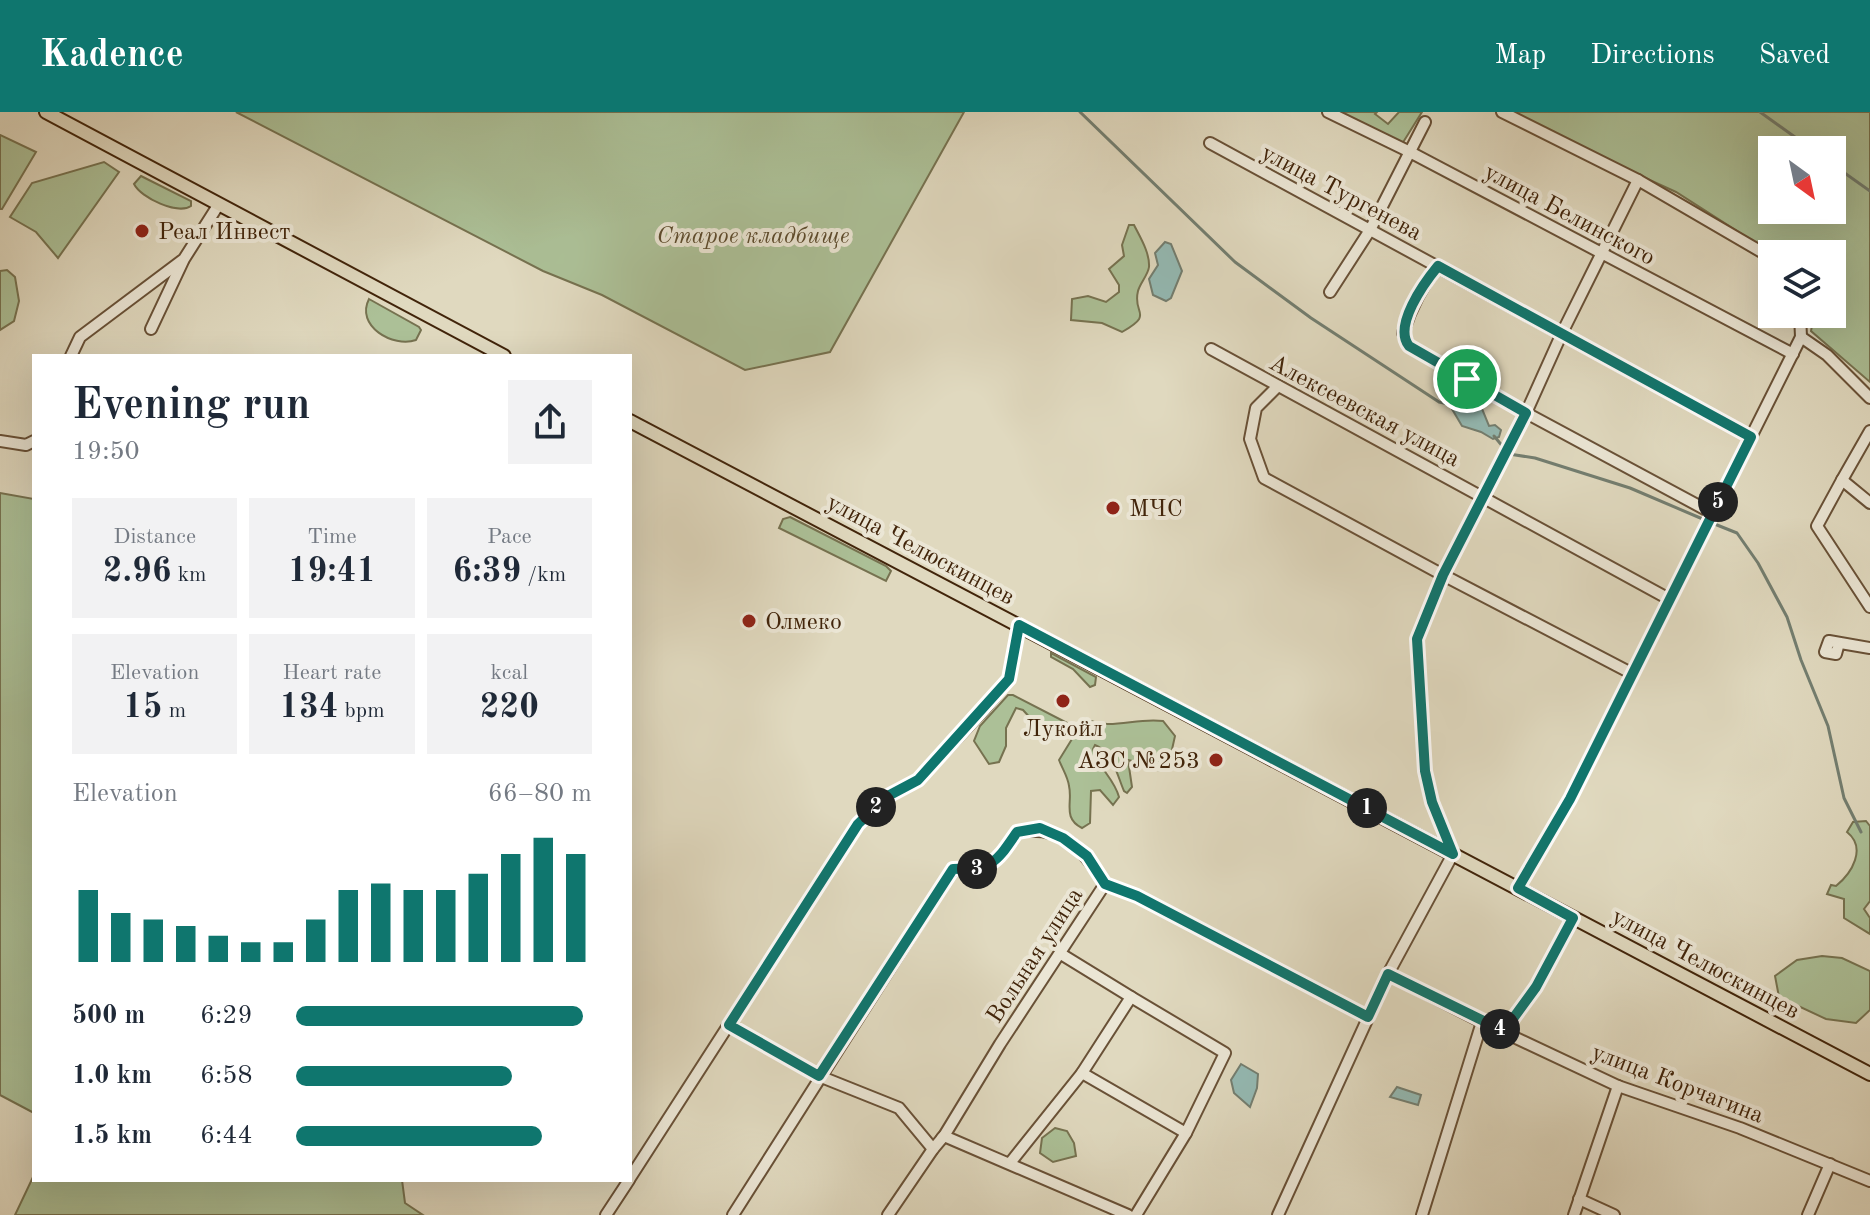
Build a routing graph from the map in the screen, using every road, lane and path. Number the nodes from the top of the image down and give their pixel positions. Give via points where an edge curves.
1 (46, 112) edge
2 (1328, 112) edge
3 (1502, 112) edge
4 (1425, 122) dead end
5 (1210, 143) dead end
6 (1408, 151) junction
7 (1638, 180) junction
8 (219, 204) junction
9 (1370, 230) junction
10 (1758, 250) edge
11 (1601, 254) junction
12 (184, 259) junction
13 (1438, 266) junction
14 (1330, 292) dead end
15 (1801, 328) edge
16 (151, 329) dead end
17 (1562, 333) junction
18 (1801, 337) junction
19 (1211, 349) dead end
20 (72, 354) edge
21 (500, 354) edge
22 (1793, 354) junction
23 (1278, 386) junction
24 (1870, 398) edge
25 (1526, 413) junction
26 (632, 422) edge
27 (1870, 431) edge
28 (1751, 437) junction
29 (0, 441) edge
30 (32, 442) edge
31 (1842, 480) junction
32 (1482, 496) junction
33 (1870, 503) edge
34 (1712, 513) junction
35 (1443, 575) junction
36 (1669, 599) junction
37 (1870, 607) edge
38 (1019, 625) junction
39 (1839, 643) dead end
40 (1870, 648) edge
41 (1631, 673) junction
42 (1453, 854) junction
43 (1105, 884) junction
44 (1518, 888) junction
45 (1573, 918) junction
46 (1061, 954) junction
47 (1388, 974) junction
48 (1131, 997) junction
49 (1368, 1017) junction
50 (1482, 1022) junction
51 (729, 1025) junction
52 (1504, 1031) junction
53 (1082, 1073) junction
54 (1870, 1074) edge
55 (819, 1076) junction
56 (1618, 1086) junction
57 (1186, 1133) junction
58 (944, 1136) junction
59 (933, 1149) junction
60 (1010, 1163) junction
61 (1830, 1164) junction
62 (632, 1176) edge
63 (1870, 1181) edge
64 (628, 1182) edge
65 (1579, 1199) junction
66 (606, 1215) edge
67 (733, 1215) edge
68 (888, 1215) edge
69 (1128, 1215) edge
70 (1136, 1215) edge
71 (1278, 1215) edge
72 (1422, 1215) edge
73 (1574, 1215) edge
74 (1614, 1215) edge
75 (1808, 1215) edge

1 - 8 main road
2 - 6 street, улица Белинского
3 - 7 street
4 - 6 street
5 - 9 street, улица Тургенева
6 - 9 street
6 - 11 street, улица Белинского
7 - 10 street
7 - 11 street
8 - 12 street
8 - 21 main road
9 - 13 street, улица Тургенева
9 - 14 street
11 - 17 street
11 - 22 street, улица Белинского
12 - 16 street
12 - 20 street via 80,337
13 - 17 street, улица Тургенева
13 - 25 street via 1409,313 1404,339
15 - 18 street
17 - 25 street
17 - 28 street, улица Тургенева
18 - 22 street
18 - 24 street
19 - 23 street, Алексеевская улица
22 - 28 street
23 - 32 street, Алексеевская улица
23 - 35 street via 1256,408 1250,439 1264,478
25 - 32 street
25 - 34 street
26 - 38 main road, улица Челюскинцев
27 - 31 street
28 - 34 street
29 - 30 street
31 - 33 street
31 - 37 street via 1817,526
32 - 35 street
32 - 36 street, Алексеевская улица
34 - 36 street
35 - 41 street
35 - 42 street via 1417,639 1425,771
36 - 41 street
38 - 42 main road, улица Челюскинцев
38 - 51 street via 1009,679 918,780 886,797 858,824
39 - 40 street
41 - 44 street via 1570,799
42 - 44 main road, улица Челюскинцев
42 - 47 street
43 - 46 street, Вольная улица
43 - 49 street, Вольная улица
43 - 55 street via 1087,856 1040,828 1017,832 1000,857 984,868 953,869
44 - 45 main road, улица Челюскинцев
45 - 52 street via 1536,987
45 - 54 main road, улица Челюскинцев
46 - 48 street
46 - 58 street, Вольная улица
47 - 49 street
47 - 50 street, улица Корчагина
48 - 53 street
48 - 57 street via 1225,1053
49 - 71 street
50 - 52 street, улица Корчагина
50 - 72 street
51 - 55 street
51 - 62 street
52 - 56 street, улица Корчагина
53 - 57 street
53 - 60 street
55 - 59 street via 899,1108
55 - 67 street
56 - 61 street, улица Корчагина
56 - 65 street
57 - 70 street
58 - 59 street, Вольная улица
58 - 60 street
59 - 68 street
60 - 69 street
61 - 63 street, улица Корчагина
61 - 75 street
64 - 66 street
65 - 73 street
65 - 74 street

